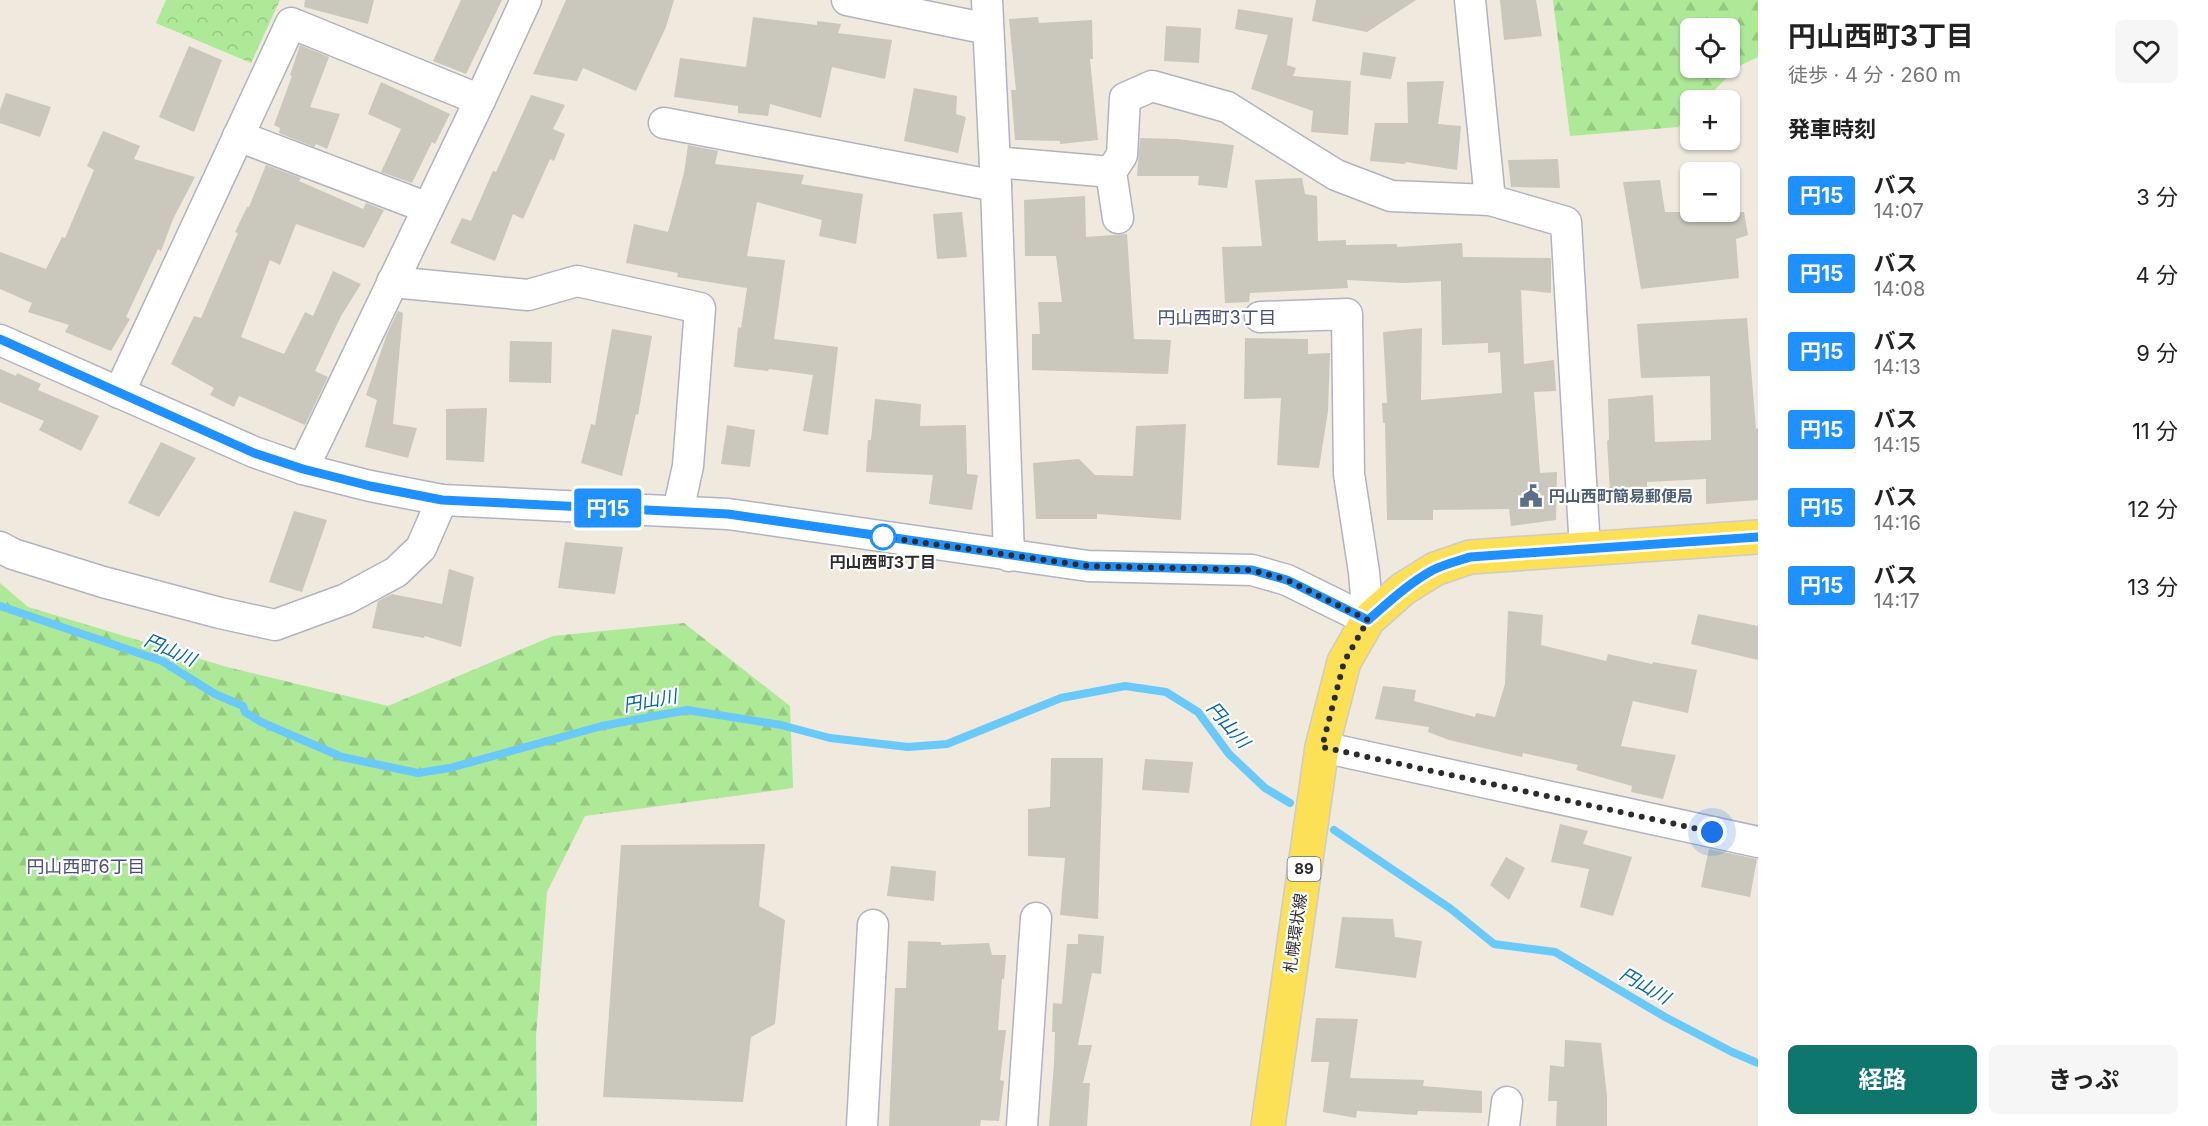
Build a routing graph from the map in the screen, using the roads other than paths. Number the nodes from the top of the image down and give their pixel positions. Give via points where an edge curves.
1 (526, 0) edge
2 (847, 0) edge
3 (1470, 0) edge
4 (988, 15) edge
5 (480, 100) junction
6 (664, 123) dead end
7 (238, 136) junction
8 (1111, 172) junction
9 (995, 174) junction
10 (1490, 200) junction
11 (428, 208) junction
12 (1118, 218) dead end
13 (392, 282) junction
14 (1260, 317) dead end
15 (0, 339) edge
16 (119, 393) junction
17 (303, 469) junction
18 (442, 500) junction
19 (678, 511) junction
20 (1758, 537) edge
21 (0, 547) edge
22 (1585, 550) junction
23 (1010, 556) junction
24 (1368, 620) junction
25 (1322, 747) junction
26 (1758, 842) edge
27 (1036, 918) dead end
28 (873, 925) dead end
29 (862, 1126) edge
30 (1022, 1126) edge
31 (1268, 1126) edge

1 - 5 street
2 - 4 street
3 - 10 street
4 - 9 street
5 - 7 street via 291,22
5 - 11 street
6 - 9 street
7 - 11 street
7 - 16 street
8 - 9 street
8 - 10 street via 1122,155 1125,98 1152,87 1227,107 1336,175 1391,196
8 - 12 street
9 - 23 street
10 - 22 street via 1566,222
11 - 13 street
13 - 17 street
13 - 19 street via 528,295 577,281 700,308 688,466
14 - 24 street via 1347,314 1349,474
15 - 16 street
16 - 17 street via 254,453
17 - 18 street
18 - 19 street
18 - 21 street via 421,548 396,572 346,599 275,625 103,582
19 - 23 street via 728,514
20 - 22 main road, 札幌環状線 / 89
22 - 24 main road, 札幌環状線 / 89 via 1470,557 1435,569
23 - 24 street via 1088,566 1252,570 1287,580
24 - 25 main road, 札幌環状線 / 89 via 1344,662
25 - 26 street
25 - 31 main road, 札幌環状線 / 89
27 - 30 street
28 - 29 street

